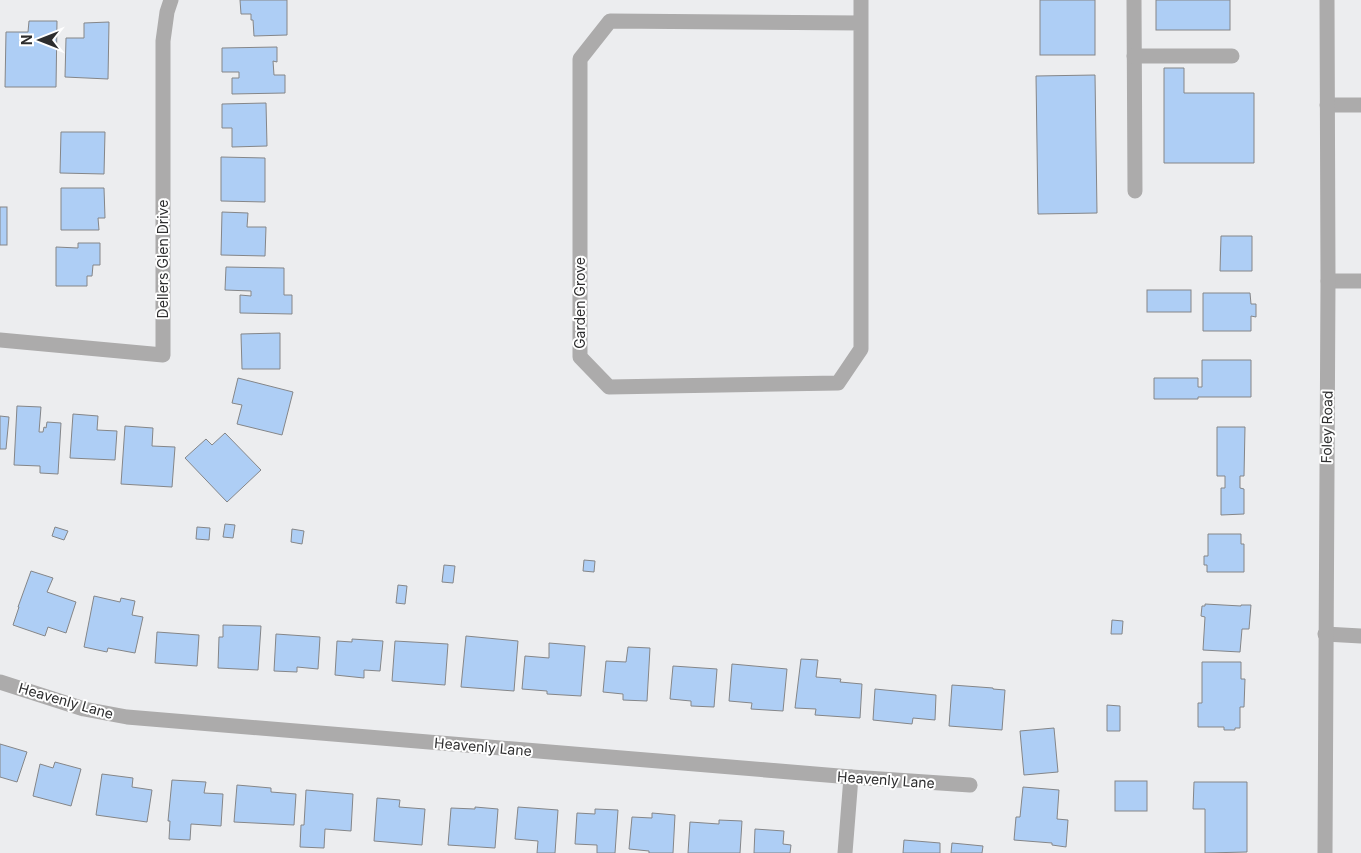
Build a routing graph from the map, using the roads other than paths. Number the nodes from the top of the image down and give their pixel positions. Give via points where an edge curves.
1 (171, 0) edge
2 (861, 0) edge
3 (1134, 0) edge
4 (1327, 0) edge
5 (861, 23) junction
6 (1134, 56) junction
7 (1232, 56) dead end
8 (1361, 105) edge
9 (1327, 106) junction
10 (1135, 190) dead end
11 (1328, 281) junction
12 (1361, 281) edge
13 (0, 340) edge
14 (1325, 634) junction
15 (1361, 636) edge
16 (0, 682) edge
17 (851, 777) junction
18 (970, 785) dead end
19 (845, 853) edge
20 (1324, 853) edge

1 - 13 street, Dellers Glen Drive via 163,41 162,355
2 - 5 street, Garden Grove
3 - 6 street
4 - 9 street, Foley Road
5 - 5 street, Garden Grove via 861,350 838,383 609,387 580,357 580,60 610,21
6 - 7 street
6 - 10 street
8 - 9 street
9 - 11 street, Foley Road
11 - 12 street
11 - 14 street, Foley Road
14 - 15 street
14 - 20 street, Foley Road
16 - 17 street, Heavenly Lane via 84,709 127,717
17 - 18 street, Heavenly Lane
17 - 19 street

